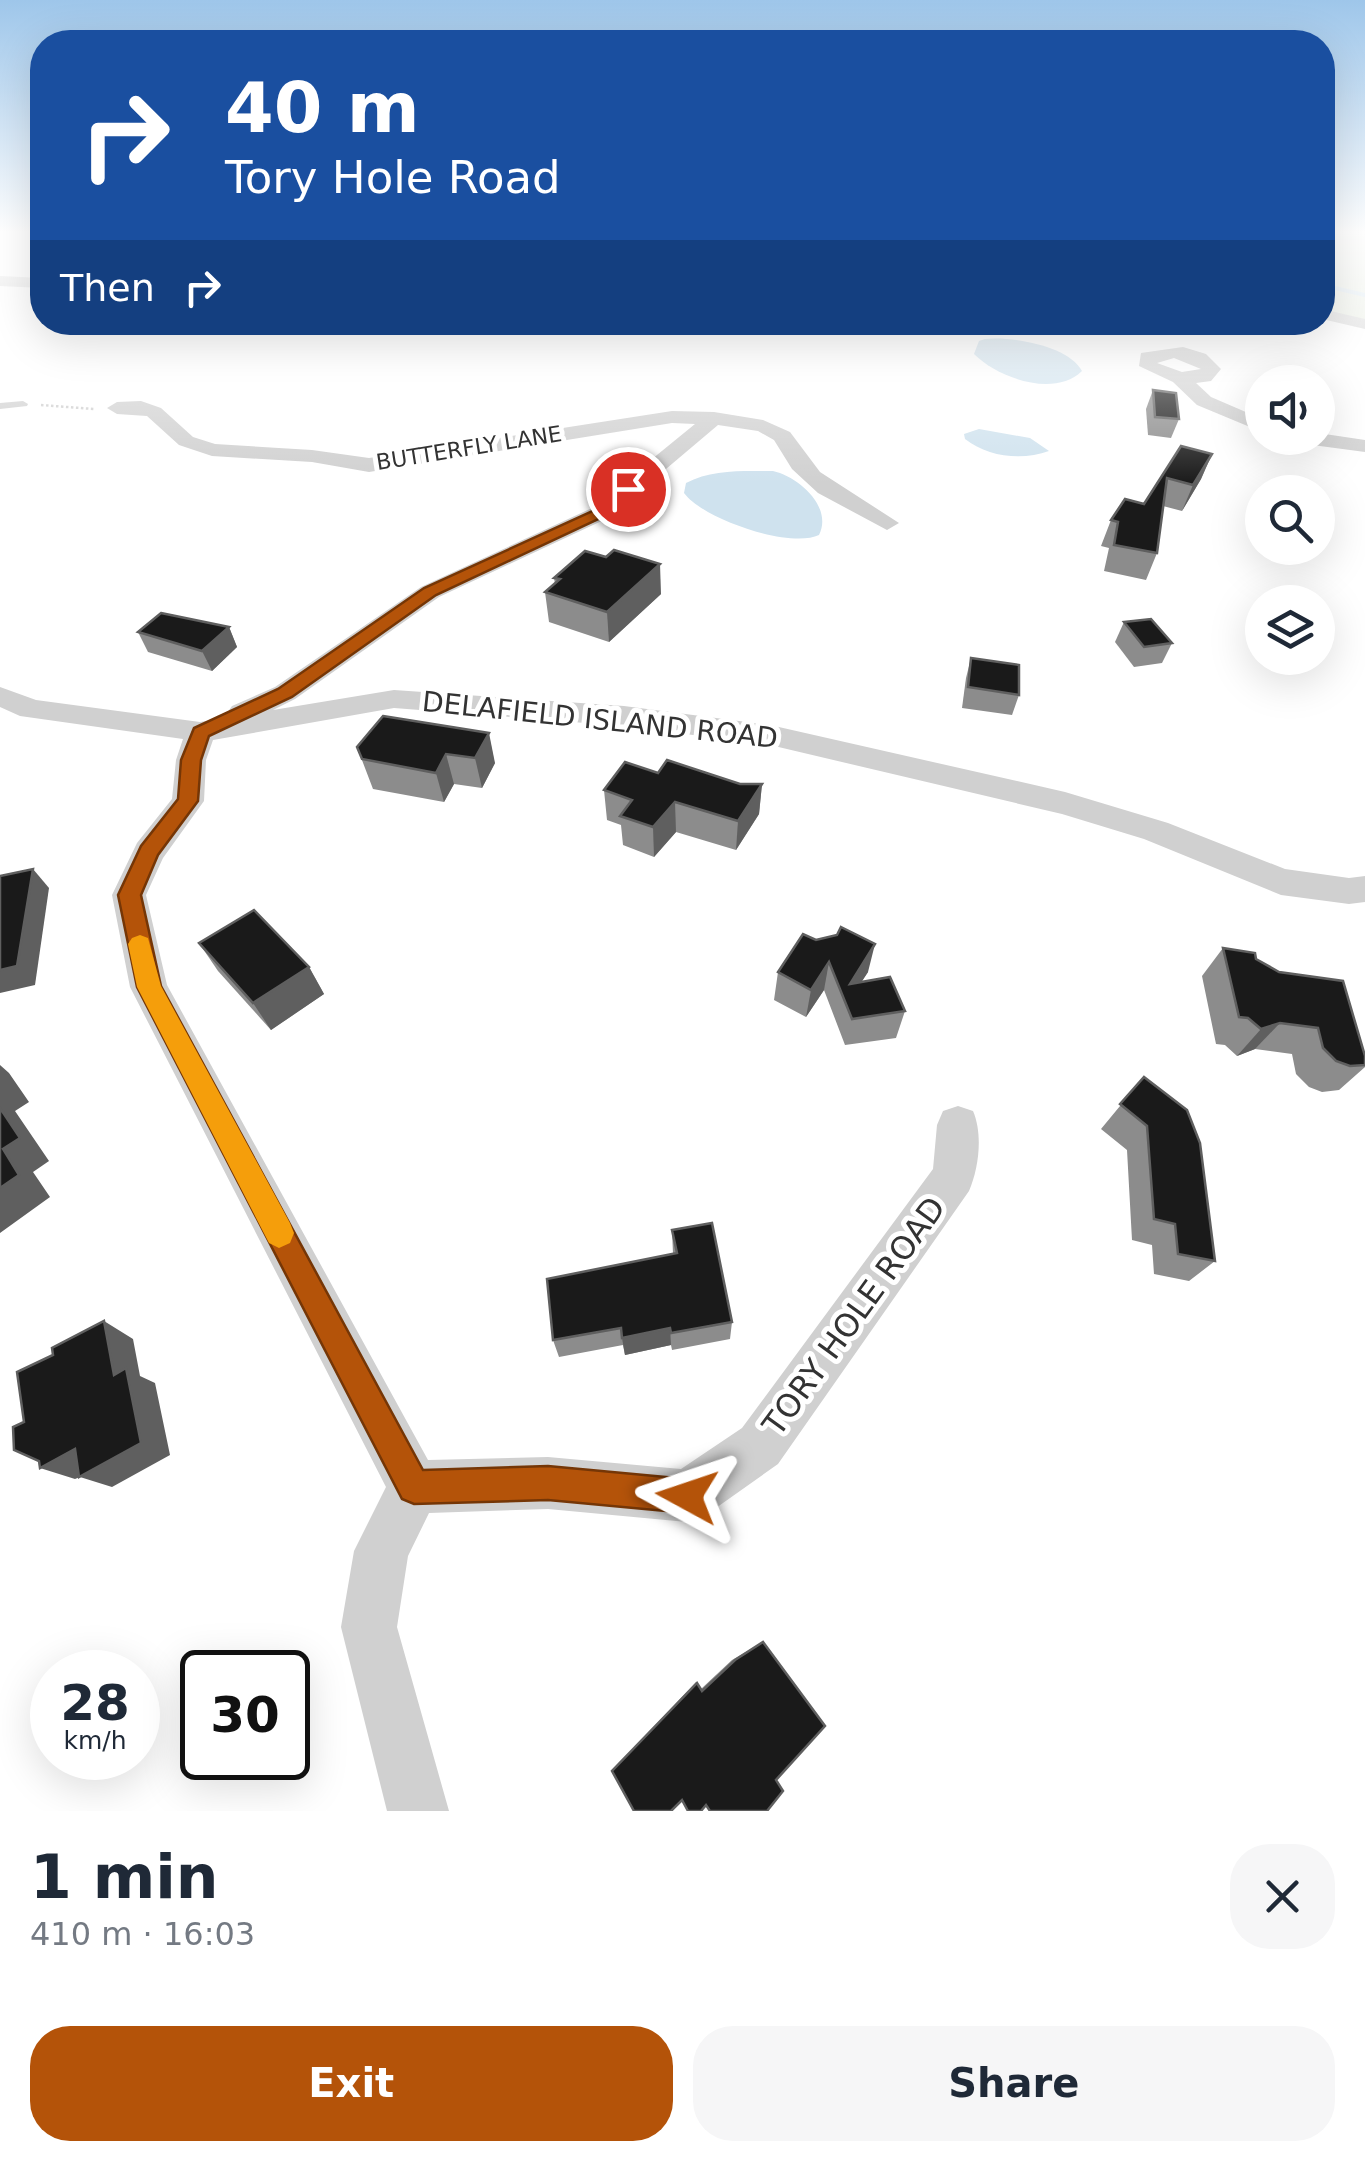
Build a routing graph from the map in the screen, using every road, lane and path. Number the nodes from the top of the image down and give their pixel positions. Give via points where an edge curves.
1 (1335, 317) edge
2 (1365, 324) edge
3 (1180, 378) dead end
4 (22, 404) joint
5 (0, 406) edge
6 (117, 408) joint
7 (714, 418) junction
8 (1245, 419) edge
9 (1335, 442) edge
10 (1365, 446) edge
11 (886, 523) dead end
12 (0, 696) edge
13 (200, 732) junction
14 (1365, 889) edge
15 (958, 1125) dead end
16 (414, 1487) junction
17 (418, 1811) edge

1 - 2 street
3 - 8 street via 1204,401
4 - 5 lane
4 - 6 path
6 - 7 street, BUTTERFLY LANE via 154,412 186,441 212,450 369,464 672,417
7 - 11 street, BUTTERFLY LANE via 783,436 789,454 817,480
7 - 13 street via 600,513 430,592 285,693
9 - 10 street
12 - 13 street, DELAFIELD ISLAND ROAD via 30,709
13 - 14 street, DELAFIELD ISLAND ROAD via 394,699 770,735 1065,803 1281,882
13 - 16 street via 188,801 148,852 130,895 149,987
15 - 16 street, TORY HOLE ROAD via 954,1176 772,1430 760,1446 687,1496 548,1483
16 - 17 street via 380,1551 370,1627

